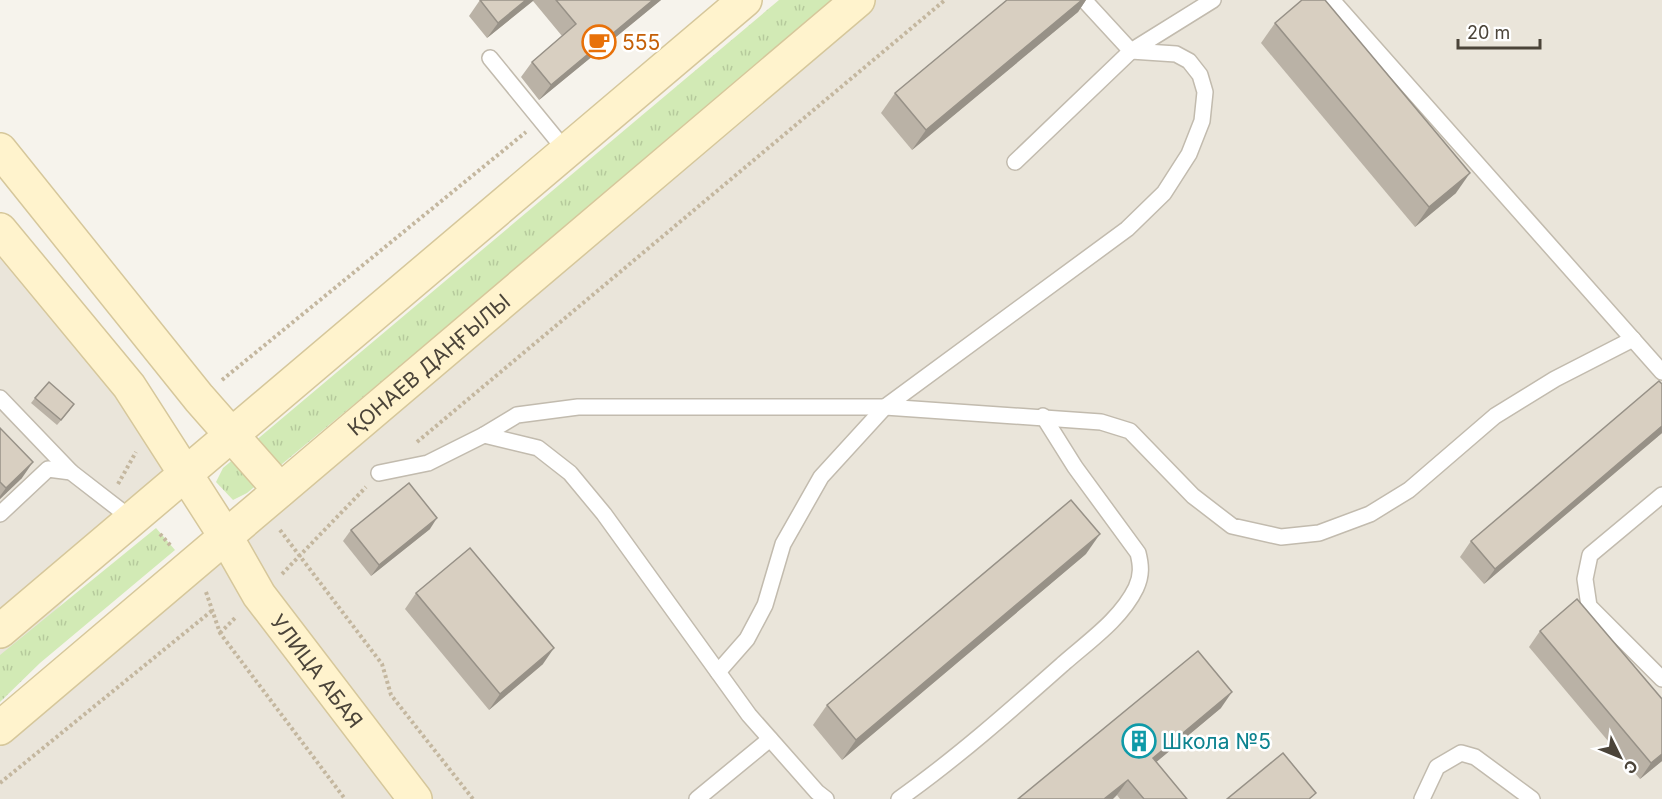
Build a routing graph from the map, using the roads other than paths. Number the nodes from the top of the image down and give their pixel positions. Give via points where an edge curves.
1 (745, 0) edge
2 (858, 0) edge
3 (1083, 0) edge
4 (1213, 0) edge
5 (1332, 0) edge
6 (1131, 51) junction
7 (490, 58) dead end
8 (0, 150) edge
9 (566, 151) junction
10 (1016, 162) dead end
11 (0, 230) edge
12 (1633, 339) junction
13 (1662, 372) edge
14 (0, 398) edge
15 (885, 407) junction
16 (1042, 416) junction
17 (484, 435) junction
18 (232, 436) junction
19 (71, 472) junction
20 (379, 473) road end
21 (186, 475) junction
22 (280, 490) junction
23 (1662, 495) edge
24 (0, 514) edge
25 (145, 524) junction
26 (226, 537) junction
27 (0, 631) edge
28 (718, 672) junction
29 (1662, 679) edge
30 (0, 728) edge
31 (770, 739) junction
32 (415, 799) edge
33 (697, 799) edge
34 (826, 799) edge
35 (899, 799) edge
36 (1422, 799) edge
37 (1532, 799) edge

1 - 9 main road
2 - 22 main road, ҚОНАЕВ ДАҢҒЫЛЫ
3 - 6 lane
4 - 6 lane
5 - 12 lane
6 - 10 lane
6 - 15 lane via 1176,54 1189,61 1200,75 1205,92 1202,121 1189,154 1164,194 1127,229
7 - 9 lane
8 - 18 main road
9 - 18 main road
11 - 21 main road, УЛИЦА АБАЯ via 129,386
12 - 13 lane
12 - 16 lane via 1555,379 1495,416 1409,490 1370,513 1319,533 1281,537 1232,526 1193,496 1130,431 1101,422
14 - 19 lane
15 - 16 lane
15 - 17 lane via 578,407 517,415
15 - 28 lane via 821,477 783,544 765,605 747,639
16 - 35 lane via 1138,553 1142,568 1137,587 1106,626
17 - 20 lane via 428,463
17 - 28 lane via 538,448 570,473
18 - 21 main road
18 - 22 main road
19 - 24 lane via 48,469
19 - 25 lane
21 - 25 main road
21 - 26 main road, УЛИЦА АБАЯ
22 - 26 main road, ҚОНАЕВ ДАҢҒЫЛЫ
23 - 29 lane via 1590,555 1585,579 1588,606
25 - 27 main road
26 - 30 main road, ҚОНАЕВ ДАҢҒЫЛЫ
26 - 32 main road, УЛИЦА АБАЯ via 259,595
28 - 31 lane
31 - 33 lane
31 - 34 lane
36 - 37 lane via 1437,767 1461,753 1475,757

